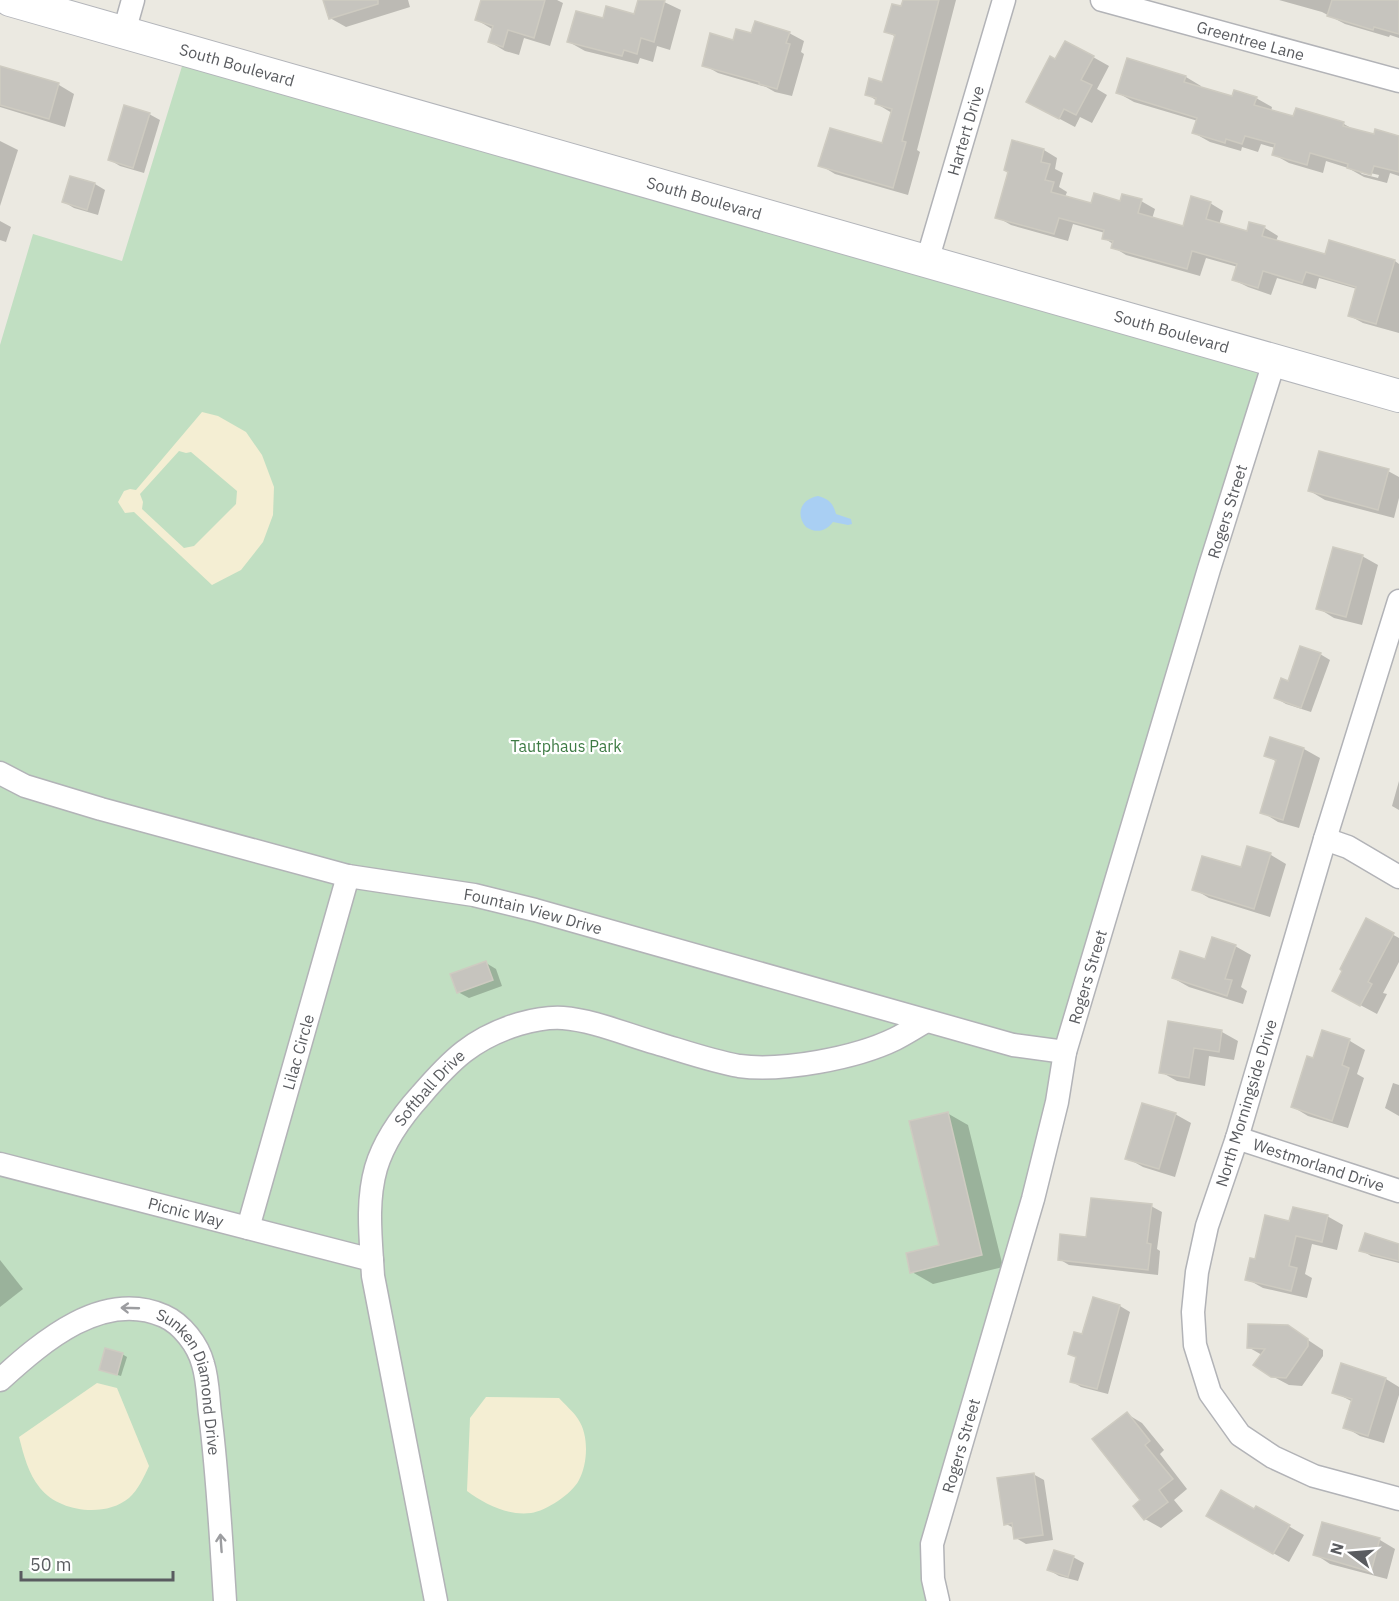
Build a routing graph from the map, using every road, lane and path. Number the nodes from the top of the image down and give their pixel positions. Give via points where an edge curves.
1 (10, 0) edge
2 (133, 0) edge
3 (1004, 0) edge
4 (1102, 0) edge
5 (124, 32) junction
6 (1399, 81) edge
7 (927, 261) junction
8 (1275, 359) junction
9 (1399, 396) edge
10 (1399, 601) edge
11 (0, 773) edge
12 (1325, 839) junction
13 (348, 876) junction
14 (1399, 877) edge
15 (926, 1021) junction
16 (1065, 1052) junction
17 (1237, 1138) junction
18 (0, 1164) edge
19 (1399, 1191) edge
20 (248, 1228) junction
21 (372, 1260) junction
22 (0, 1380) edge
23 (1399, 1499) edge
24 (225, 1601) edge
25 (436, 1601) edge
26 (938, 1601) edge

1 - 5 street, South Boulevard
2 - 5 street
3 - 7 street, Hartert Drive
4 - 6 street, Greentree Lane
5 - 7 street, South Boulevard
7 - 8 street, South Boulevard
8 - 9 street, South Boulevard
8 - 16 street, Rogers Street
10 - 12 street, North Morningside Drive
11 - 13 street, Fountain View Drive via 25,786 101,809
12 - 14 street via 1348,847
12 - 17 street, North Morningside Drive
13 - 15 street, Fountain View Drive via 474,895 535,910
13 - 20 street, Lilac Circle
15 - 16 street, Fountain View Drive via 1013,1045
15 - 21 street, Softball Drive via 894,1040 864,1051 821,1062 770,1067 716,1061 565,1018 547,1018 497,1031 447,1065 408,1110 388,1141 376,1167 370,1196
16 - 26 street, Rogers Street via 1033,1199 932,1544
17 - 19 street, Westmorland Drive
17 - 23 street, North Morningside Drive via 1207,1226 1197,1272 1195,1345 1210,1393 1240,1435 1273,1457 1314,1476
18 - 20 street, Picnic Way
20 - 21 street, Picnic Way
21 - 25 street, Softball Drive
24 -> 22 street, Sunken Diamond Drive via 214,1444 203,1364 192,1340 174,1320 148,1309 117,1308 91,1316 59,1333

